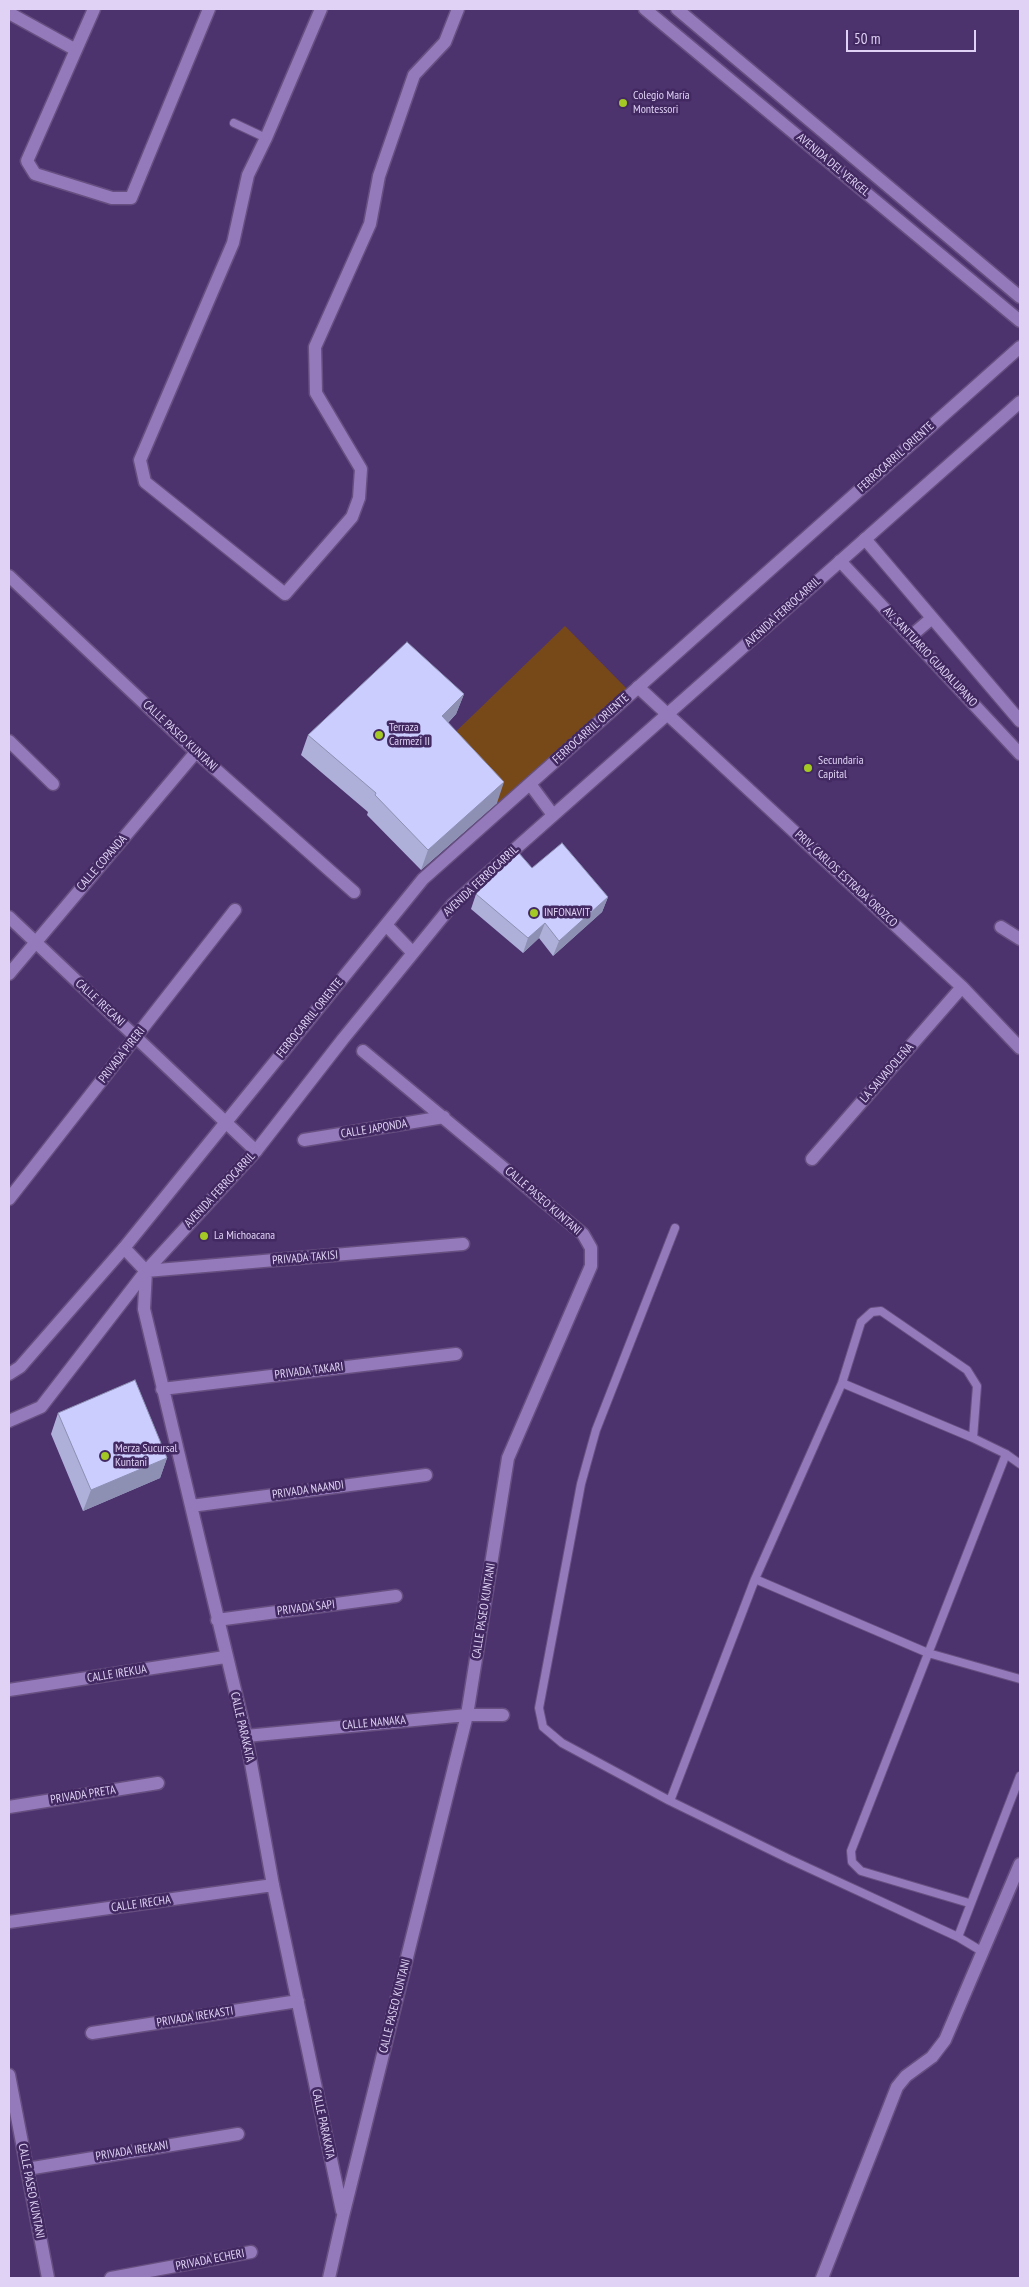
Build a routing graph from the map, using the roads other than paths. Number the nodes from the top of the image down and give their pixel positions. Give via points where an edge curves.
1 (94, 9) edge
2 (209, 9) edge
3 (320, 9) edge
4 (458, 9) edge
5 (645, 9) edge
6 (677, 9) edge
7 (9, 13) edge
8 (76, 50) junction
9 (234, 123) dead end
10 (266, 138) junction
11 (1020, 297) edge
12 (1020, 321) edge
13 (1020, 347) edge
14 (1020, 402) edge
15 (866, 538) junction
16 (840, 561) junction
17 (9, 576) edge
18 (932, 618) junction
19 (911, 636) junction
20 (638, 687) junction
21 (667, 715) junction
22 (1020, 721) edge
23 (9, 741) edge
24 (196, 752) junction
25 (1020, 754) edge
26 (53, 784) dead end
27 (530, 784) junction
28 (553, 815) junction
29 (354, 892) dead end
30 (235, 910) dead end
31 (9, 917) edge
32 (386, 925) junction
33 (1001, 926) dead end
34 (1020, 939) edge
35 (34, 942) junction
36 (414, 953) junction
37 (9, 974) edge
38 (962, 986) junction
39 (136, 1037) junction
40 (1020, 1048) edge
41 (363, 1051) dead end
42 (444, 1117) junction
43 (225, 1121) junction
44 (304, 1140) dead end
45 (256, 1151) junction
46 (812, 1159) dead end
47 (9, 1199) edge
48 (675, 1228) dead end
49 (463, 1244) dead end
50 (124, 1248) junction
51 (146, 1271) junction
52 (456, 1354) dead end
53 (9, 1374) edge
54 (842, 1383) junction
55 (162, 1389) junction
56 (9, 1421) edge
57 (973, 1438) junction
58 (1006, 1454) junction
59 (1020, 1464) edge
60 (426, 1474) dead end
61 (191, 1506) junction
62 (755, 1579) junction
63 (396, 1596) dead end
64 (217, 1620) junction
65 (928, 1653) junction
66 (225, 1657) junction
67 (1020, 1679) edge
68 (9, 1690) edge
69 (467, 1715) junction
70 (503, 1715) dead end
71 (246, 1736) junction
72 (1020, 1776) edge
73 (158, 1783) dead end
74 (670, 1801) junction
75 (9, 1807) edge
76 (1020, 1864) edge
77 (273, 1885) junction
78 (969, 1903) junction
79 (9, 1922) edge
80 (958, 1937) junction
81 (983, 1952) junction
82 (298, 2001) junction
83 (92, 2033) dead end
84 (9, 2075) edge
85 (238, 2134) dead end
86 (27, 2169) junction
87 (343, 2216) junction
88 (251, 2252) dead end
89 (48, 2278) edge
90 (111, 2278) edge
91 (329, 2278) edge
92 (822, 2278) edge

1 - 8 street
2 - 8 street via 131,198 112,198 35,174 27,161
3 - 10 street
4 - 10 street via 445,42 414,75 379,176 370,224 315,347 316,393 361,469 359,498 352,517 285,594 144,482 140,460 233,243 248,175
5 - 12 street, AVENIDA DEL VERGEL
6 - 11 street, AVENIDA DEL VERGEL
7 - 8 street
9 - 10 lane
13 - 20 street, FERROCARRIL ORIENTE
14 - 15 street, AVENIDA FERROCARRIL
15 - 16 street, AVENIDA FERROCARRIL
15 - 18 street, AV. SANTUARIO GUADALUPANO
16 - 19 street, AV. SANTUARIO GUADALUPANO
16 - 21 street, AVENIDA FERROCARRIL
17 - 24 street, CALLE PASEO KUNTANI
18 - 19 street
18 - 22 street, AV. SANTUARIO GUADALUPANO
19 - 25 street, AV. SANTUARIO GUADALUPANO
20 - 21 street, FERROCARRIL ORIENTE
20 - 27 street, FERROCARRIL ORIENTE
21 - 28 street, AVENIDA FERROCARRIL
21 - 38 street, PRIV. CARLOS ESTRADA OROZCO
23 - 26 street
24 - 29 street, CALLE PASEO KUNTANI
24 - 35 street, CALLE COPANDA
27 - 28 street
27 - 32 street, FERROCARRIL ORIENTE via 423,879
28 - 36 street, AVENIDA FERROCARRIL via 453,904
30 - 39 street, PRIVADA PIRERI
31 - 35 street, CALLE IRECANI
32 - 36 street
32 - 43 street, FERROCARRIL ORIENTE
33 - 34 street
35 - 37 street, CALLE COPANDA
35 - 39 street, CALLE IRECANI
36 - 45 street, AVENIDA FERROCARRIL
38 - 40 street, PRIV. CARLOS ESTRADA OROZCO
38 - 46 street, LA SALVADOLEÑA
39 - 43 street, CALLE IRECANI
39 - 47 street, PRIVADA PIRERI
41 - 42 street, CALLE PASEO KUNTANI
42 - 44 street, CALLE JAPONDA
42 - 69 street, CALLE PASEO KUNTANI via 583,1234 591,1248 591,1266 508,1458
43 - 45 street, CALLE IRECANI
43 - 50 street, FERROCARRIL ORIENTE
45 - 51 street, AVENIDA FERROCARRIL
48 - 74 lane via 596,1430 583,1475 539,1708 543,1727 562,1743
49 - 51 street, PRIVADA TAKISI
50 - 51 street
50 - 53 street, FERROCARRIL ORIENTE via 20,1367
51 - 55 street, CALLE PARAKATA via 144,1309
51 - 56 street, AVENIDA FERROCARRIL via 41,1406
52 - 55 street, PRIVADA TAKARI
54 - 57 lane
54 - 57 lane via 861,1322 872,1312 881,1311 967,1370 977,1386
54 - 62 lane
55 - 61 street, CALLE PARAKATA
57 - 58 lane
58 - 59 lane
58 - 65 lane
60 - 61 street, PRIVADA NAANDI
61 - 64 street, CALLE PARAKATA
62 - 65 lane
62 - 74 lane
63 - 64 street, PRIVADA SAPI
64 - 66 street, CALLE PARAKATA
65 - 67 lane
65 - 78 lane via 851,1850 852,1862 861,1871
66 - 68 street, CALLE IREKUA
66 - 71 street, CALLE PARAKATA
69 - 70 street, CALLE NANAKA
69 - 71 street, CALLE NANAKA
69 - 87 street, CALLE PASEO KUNTANI
71 - 77 street, CALLE PARAKATA
72 - 78 lane
73 - 75 street, PRIVADA PRETA
74 - 80 lane
76 - 81 street
77 - 79 street, CALLE IRECHA
77 - 82 street, CALLE PARAKATA
78 - 80 lane
80 - 81 lane
81 - 92 street via 945,2040 932,2057 897,2087
82 - 83 street, PRIVADA IREKASTI
82 - 87 street, CALLE PARAKATA
84 - 86 street, CALLE PASEO KUNTANI
85 - 86 street, PRIVADA IREKANI
86 - 89 street, CALLE PASEO KUNTANI
87 - 91 street, CALLE PASEO KUNTANI
88 - 90 street, PRIVADA ECHERI

